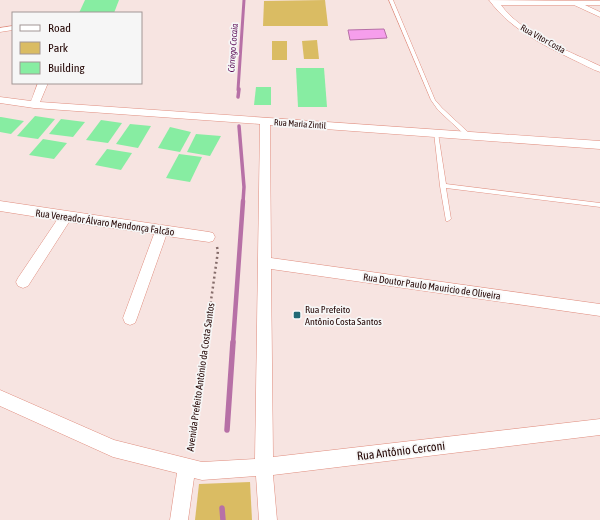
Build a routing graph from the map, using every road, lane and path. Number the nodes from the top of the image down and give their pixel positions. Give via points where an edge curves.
1 (392, 0) edge
2 (494, 1) edge
3 (573, 3) junction
4 (600, 3) edge
5 (600, 15) edge
6 (12, 28) edge
7 (0, 30) edge
8 (600, 69) edge
9 (43, 84) edge
10 (0, 100) edge
11 (34, 105) junction
12 (265, 122) junction
13 (436, 133) junction
14 (468, 135) junction
15 (600, 145) edge
16 (443, 186) junction
17 (600, 205) edge
18 (0, 206) edge
19 (66, 217) junction
20 (448, 219) dead end
21 (162, 230) junction
22 (209, 237) joint
23 (264, 262) junction
24 (23, 282) dead end
25 (600, 310) edge
26 (130, 318) dead end
27 (0, 398) edge
28 (600, 427) edge
29 (264, 467) junction
30 (194, 469) junction
31 (179, 520) edge
32 (268, 520) edge

1 - 14 lane via 434,100
2 - 3 street
2 - 8 street, Rua Vitor Costa via 507,17 521,28
3 - 4 street
3 - 5 street
6 - 7 street
9 - 11 street
10 - 11 street, Rua Maria Zintil
11 - 12 street, Rua Maria Zintil
12 - 13 street, Rua Maria Zintil
12 - 23 street
13 - 14 street, Rua Maria Zintil
13 - 16 lane
14 - 15 street, Rua Maria Zintil
16 - 17 lane
16 - 20 lane
18 - 19 street, Rua Vereador Álvaro Mendonça Falcão
19 - 21 street, Rua Vereador Álvaro Mendonça Falcão
19 - 24 street
21 - 22 street, Rua Vereador Álvaro Mendonça Falcão
21 - 26 street
22 - 30 path, Avenida Prefeito Antônio da Costa Santos via 214,239 218,251
23 - 25 street, Rua Doutor Paulo Mauricio de Oliveira
23 - 29 street
27 - 30 street, Rua Antônio Cerconi via 113,448
28 - 29 street, Rua Antônio Cerconi
29 - 30 street, Rua Antônio Cerconi
29 - 32 street
30 - 31 street

